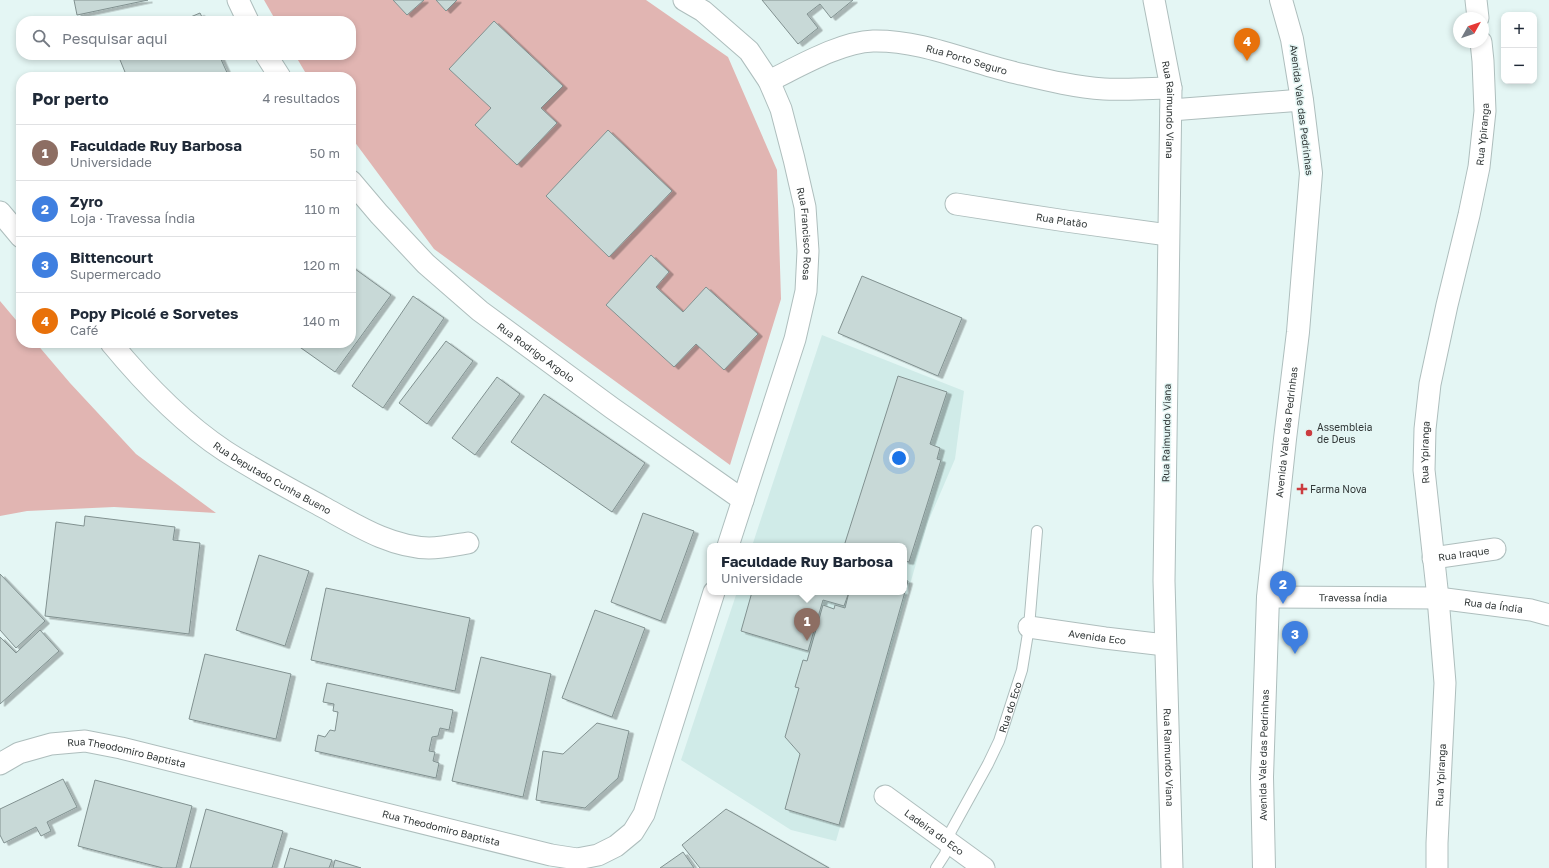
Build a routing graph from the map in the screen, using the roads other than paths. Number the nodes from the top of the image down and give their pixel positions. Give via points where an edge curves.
1 (238, 0) edge
2 (684, 0) edge
3 (1154, 0) edge
4 (1281, 0) edge
5 (1476, 0) edge
6 (1477, 12) edge
7 (246, 16) edge
8 (1482, 48) edge
9 (269, 60) edge
10 (277, 72) edge
11 (768, 81) junction
12 (1171, 88) junction
13 (1302, 100) junction
14 (1171, 110) junction
15 (356, 187) edge
16 (956, 204) dead end
17 (0, 212) edge
18 (16, 231) edge
19 (1168, 235) junction
20 (115, 348) edge
21 (743, 500) junction
22 (1037, 531) dead end
23 (468, 543) dead end
24 (729, 543) edge
25 (1494, 549) dead end
26 (1433, 558) junction
27 (713, 595) edge
28 (1268, 598) junction
29 (1438, 598) junction
30 (1549, 615) edge
31 (1029, 627) junction
32 (1165, 645) junction
33 (0, 764) edge
34 (885, 796) dead end
35 (949, 842) junction
36 (936, 868) edge
37 (984, 868) edge
38 (1172, 868) edge
39 (1264, 868) edge
40 (1437, 868) edge

1 - 7 street
2 - 11 street, Rua Francisco Rosa via 703,11 749,51
3 - 12 street, Rua Raimundo Viana
4 - 13 street, Avenida Vale das Pedrinhas via 1292,39
5 - 6 street
8 - 26 street, Rua Ypiranga via 1484,111 1479,167 1430,384 1424,429 1424,470
9 - 10 street
11 - 12 street, Rua Porto Seguro via 843,47 872,41 907,44 1054,82 1104,89
11 - 21 street, Rua Francisco Rosa via 780,109 805,207 808,251 806,291 795,339
12 - 14 street, Rua Raimundo Viana
13 - 14 street
13 - 28 street, Avenida Vale das Pedrinhas via 1311,173 1298,332
14 - 19 street, Rua Raimundo Viana
15 - 21 street, Rua Rodrigo Argolo via 426,264 480,311
16 - 19 street, Rua Platão
17 - 18 street
19 - 32 street, Rua Raimundo Viana
20 - 23 street, Rua Deputado Cunha Bueno via 173,410 225,451 273,480 376,536 430,548
21 - 24 street
22 - 31 lane, Rua do Eco
25 - 26 street, Rua Iraque
26 - 29 street, Rua Ypiranga
27 - 33 street, Rua Theodomiro Baptista via 644,814 633,832 616,846 598,855 577,859 552,855 85,741 51,744 19,753
28 - 29 street, Travessa Índia
28 - 39 street, Avenida Vale das Pedrinhas via 1262,777
29 - 30 street, Rua da Índia via 1531,610
29 - 40 street, Rua Ypiranga via 1445,683
31 - 32 street, Avenida Eco
31 - 35 lane, Rua do Eco via 1022,670 999,741 951,831
32 - 38 street, Rua Raimundo Viana
34 - 35 street, Ladeira do Eco
35 - 36 lane, Rua do Eco
35 - 37 street, Ladeira do Eco

